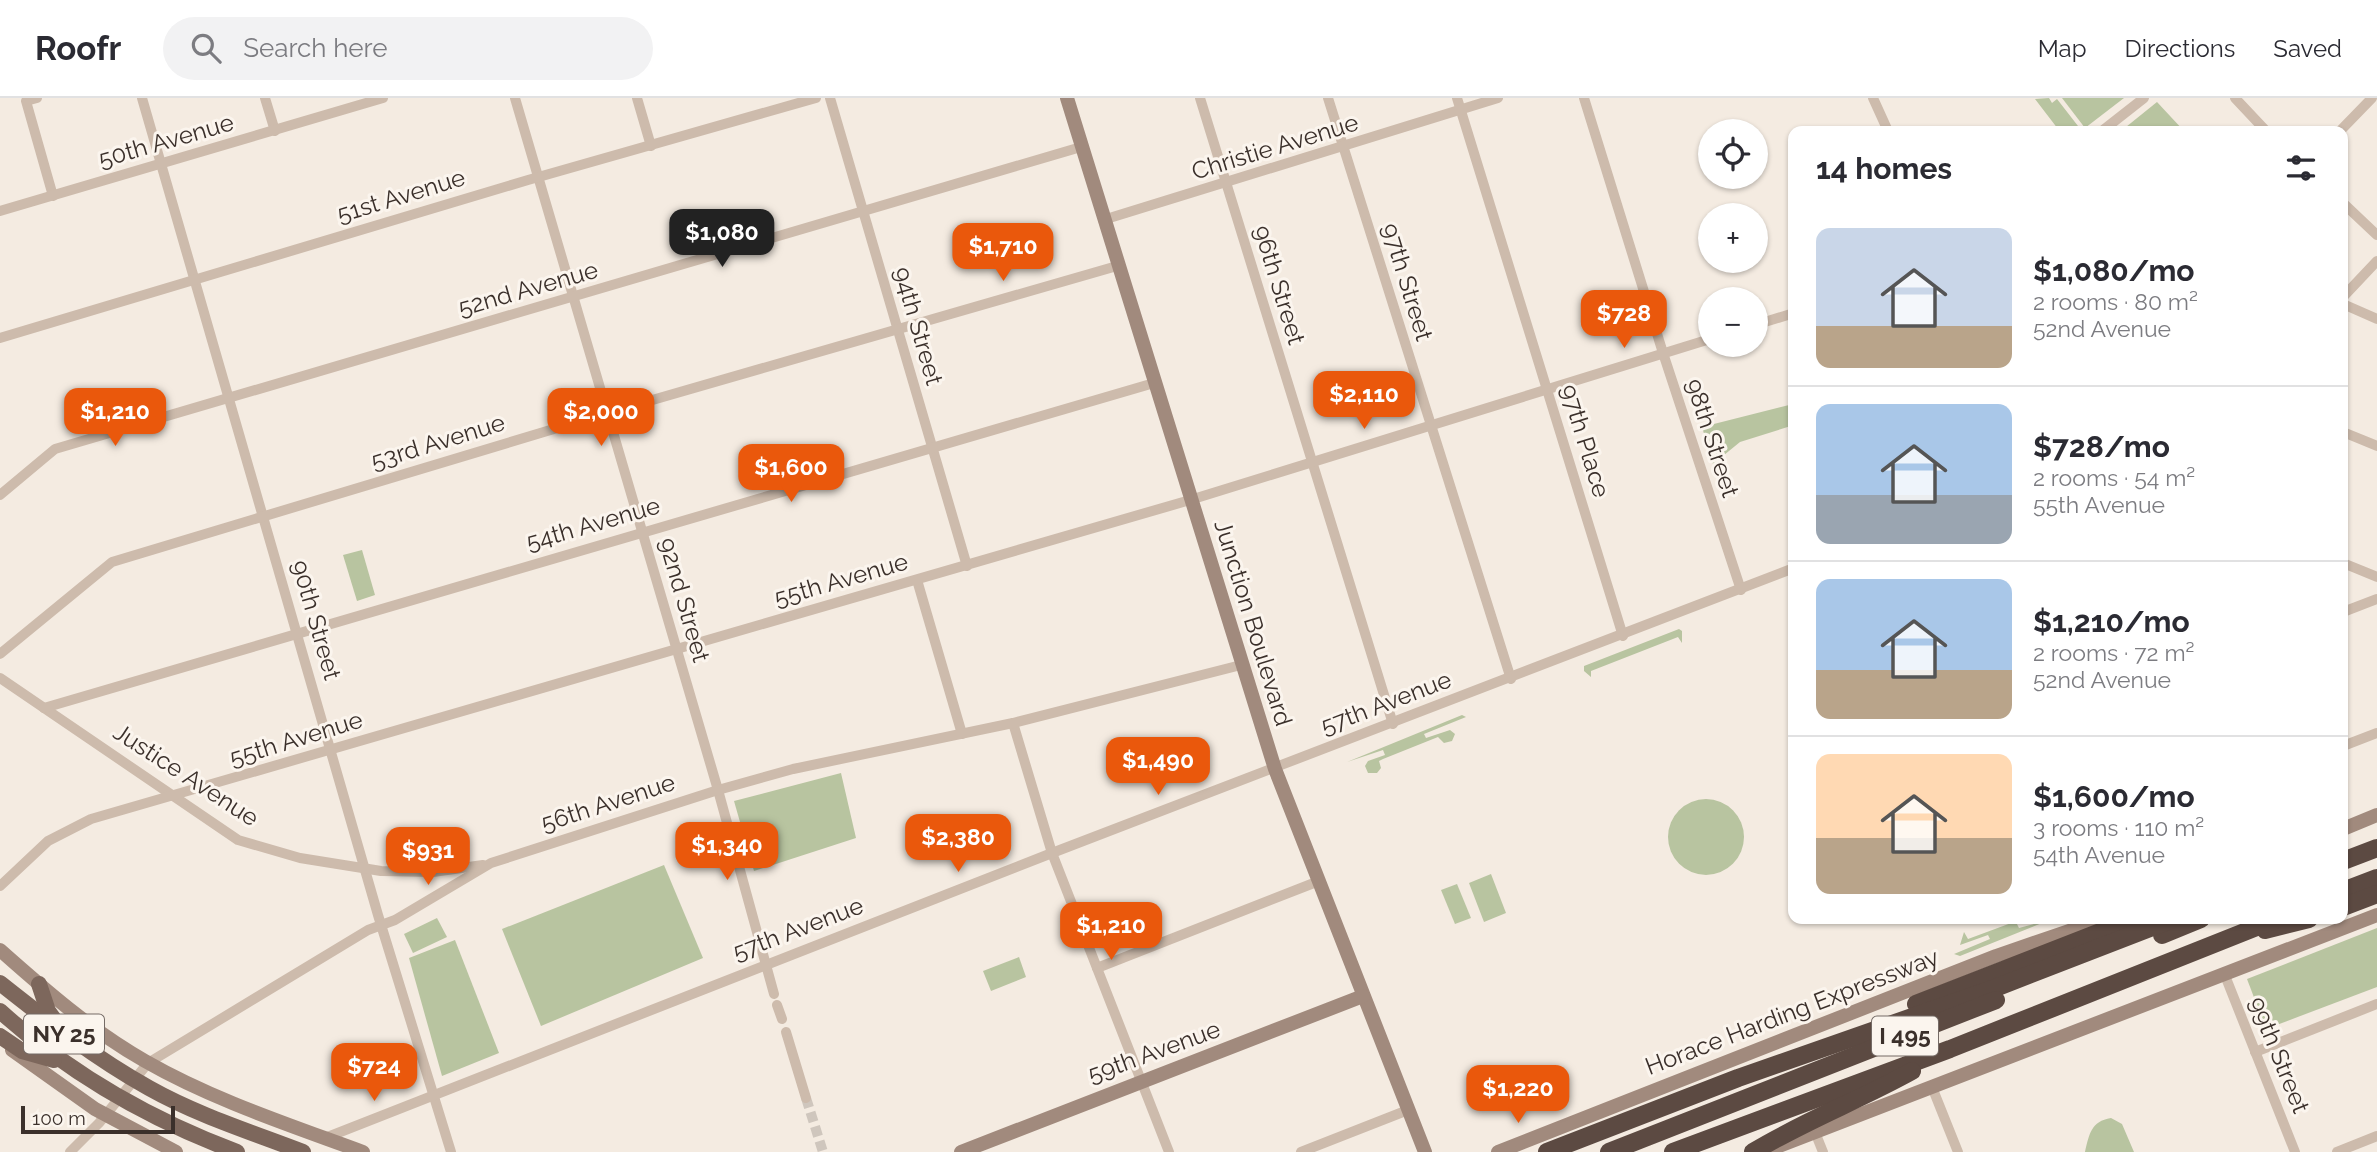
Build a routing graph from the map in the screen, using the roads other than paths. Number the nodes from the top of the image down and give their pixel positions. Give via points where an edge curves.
1 (37, 98) edge
2 (142, 98) edge
3 (265, 98) edge
4 (383, 98) edge
5 (514, 98) edge
6 (637, 98) edge
7 (816, 98) edge
8 (830, 98) edge
9 (1067, 98) edge
10 (1199, 98) edge
11 (1328, 98) edge
12 (1457, 98) edge
13 (1498, 98) edge
14 (1584, 98) edge
15 (1873, 98) edge
16 (2144, 98) edge
17 (2235, 98) edge
18 (2372, 98) edge
19 (1461, 110) junction
20 (1886, 126) edge
21 (2109, 126) edge
22 (2261, 126) edge
23 (2345, 126) edge
24 (275, 131) junction
25 (651, 146) junction
26 (1081, 148) junction
27 (1343, 148) junction
28 (160, 165) junction
29 (538, 177) junction
30 (1226, 184) junction
31 (53, 196) junction
32 (2348, 208) edge
33 (0, 211) edge
34 (863, 212) junction
35 (1103, 220) junction
36 (2377, 235) edge
37 (2377, 261) edge
38 (1117, 266) junction
39 (194, 280) junction
40 (2348, 292) edge
41 (573, 297) junction
42 (2348, 306) edge
43 (1788, 315) edge
44 (2377, 319) edge
45 (1768, 321) edge
46 (898, 330) junction
47 (0, 338) edge
48 (1698, 343) edge
49 (1663, 353) junction
50 (1154, 383) junction
51 (1547, 390) junction
52 (229, 398) junction
53 (607, 413) junction
54 (1430, 427) junction
55 (2348, 434) edge
56 (2377, 446) edge
57 (932, 448) junction
58 (1312, 463) junction
59 (0, 495) edge
60 (1191, 500) junction
61 (264, 516) junction
62 (642, 531) junction
63 (2348, 565) edge
64 (967, 566) junction
65 (1788, 570) edge
66 (2377, 577) edge
67 (917, 580) junction
68 (1741, 590) junction
69 (2377, 599) edge
70 (2348, 610) edge
71 (299, 634) junction
72 (1623, 636) junction
73 (676, 649) junction
74 (0, 654) edge
75 (1241, 665) junction
76 (0, 677) edge
77 (1511, 679) junction
78 (44, 708) junction
79 (1013, 723) junction
80 (1393, 724) junction
81 (2377, 733) edge
82 (962, 734) junction
83 (2348, 744) edge
84 (330, 750) junction
85 (1275, 769) junction
86 (718, 790) junction
87 (174, 796) junction
88 (2377, 816) edge
89 (2348, 827) edge
90 (2377, 848) edge
91 (1052, 853) junction
92 (2348, 859) edge
93 (491, 863) junction
94 (365, 869) junction
95 (2377, 878) edge
96 (1319, 881) junction
97 (0, 886) edge
98 (2348, 889) edge
99 (2377, 894) edge
100 (2348, 905) edge
101 (2377, 915) edge
102 (2089, 924) edge
103 (2121, 924) edge
104 (2160, 924) edge
105 (2188, 924) edge
106 (2265, 924) edge
107 (2289, 924) edge
108 (382, 925) junction
109 (2227, 940) junction
110 (0, 950) edge
111 (765, 966) junction
112 (1097, 968) junction
113 (2224, 973) junction
114 (0, 983) edge
115 (39, 984) junction
116 (774, 994) dead end
117 (1363, 996) junction
118 (2377, 1004) edge
119 (778, 1005) dead end
120 (0, 1011) edge
121 (782, 1019) dead end
122 (786, 1032) dead end
123 (69, 1037) junction
124 (2, 1043) edge
125 (1950, 1049) junction
126 (2255, 1052) junction
127 (62, 1063) junction
128 (148, 1063) junction
129 (1738, 1078) junction
130 (133, 1079) junction
131 (1142, 1082) junction
132 (1932, 1087) junction
133 (434, 1096) junction
134 (806, 1098) tunnel mouth
135 (118, 1099) junction
136 (1408, 1110) junction
137 (106, 1115) junction
138 (1815, 1132) junction
139 (2377, 1136) edge
140 (324, 1138) junction
141 (296, 1151) edge
142 (69, 1152) edge
143 (176, 1152) edge
144 (237, 1152) edge
145 (363, 1152) edge
146 (452, 1152) edge
147 (961, 1152) edge
148 (1169, 1152) edge
149 (1301, 1152) edge
150 (1425, 1152) edge
151 (1498, 1152) edge
152 (1547, 1152) edge
153 (1609, 1152) edge
154 (1673, 1152) edge
155 (1753, 1152) edge
156 (1765, 1152) edge
157 (1823, 1152) edge
158 (1958, 1152) edge
159 (2295, 1152) edge
160 (2337, 1152) edge

1 - 31 street via 26,101
2 - 28 street, 90th Street
3 - 24 street
4 - 24 street, 50th Avenue
5 - 29 street, 92nd Street
6 - 25 street
7 - 25 street, 51st Avenue
8 - 34 street, 94th Street
9 - 26 main road, Junction Boulevard
10 - 30 street, 96th Street
11 - 27 street, 97th Street
12 - 19 street, 97th Place
13 - 19 street, Christie Avenue
14 - 49 street, 98th Street
15 - 20 street
16 - 21 street
17 - 22 street
18 - 23 street
19 - 27 street, Christie Avenue
19 - 51 street, 97th Place
24 - 28 street, 50th Avenue
25 - 29 street, 51st Avenue
26 - 34 street, 52nd Avenue
26 - 35 main road, Junction Boulevard
27 - 30 street, Christie Avenue
27 - 54 street, 97th Street
28 - 31 street, 50th Avenue
28 - 39 street, 90th Street
29 - 39 street, 51st Avenue
29 - 41 street, 92nd Street
30 - 35 street, Christie Avenue
30 - 58 street, 96th Street
31 - 33 street, 50th Avenue
32 - 36 street
34 - 41 street, 52nd Avenue
34 - 46 street, 94th Street
35 - 38 main road, Junction Boulevard
37 - 40 street
38 - 46 street, 53rd Avenue
38 - 50 main road, Junction Boulevard
39 - 47 street, 51st Avenue
39 - 52 street, 90th Street
41 - 52 street, 52nd Avenue
41 - 53 street, 92nd Street
42 - 44 street
43 - 45 street
46 - 53 street, 53rd Avenue
46 - 57 street, 94th Street
48 - 49 street, 55th Avenue
49 - 51 street, 55th Avenue
49 - 68 street, 98th Street
50 - 57 street, 54th Avenue
50 - 60 main road, Junction Boulevard
51 - 54 street, 55th Avenue
51 - 72 street, 97th Place
52 - 59 street, 52nd Avenue via 55,449
52 - 61 street, 90th Street
53 - 61 street, 53rd Avenue
53 - 62 street, 92nd Street
54 - 58 street, 55th Avenue
54 - 77 street, 97th Street
55 - 56 street
57 - 62 street, 54th Avenue
57 - 64 street, 94th Street
58 - 60 street, 55th Avenue
58 - 80 street, 96th Street
60 - 64 street, 55th Avenue
60 - 75 main road, Junction Boulevard
61 - 71 street, 90th Street
61 - 74 street, 53rd Avenue via 112,562
62 - 71 street, 54th Avenue
62 - 73 street, 92nd Street
63 - 66 street
64 - 67 street, 55th Avenue
65 - 68 street, 57th Avenue
67 - 73 street, 55th Avenue
67 - 82 street
68 - 72 street, 57th Avenue
69 - 70 street
71 - 78 street, 54th Avenue
71 - 84 street, 90th Street
72 - 77 street, 57th Avenue
73 - 84 street, 55th Avenue
73 - 86 street, 92nd Street
75 - 79 street, 56th Avenue
75 - 85 main road, Junction Boulevard
76 - 78 street, Justice Avenue
77 - 80 street, 57th Avenue
78 - 87 street, Justice Avenue
79 - 82 street, 56th Avenue
79 - 91 street
80 - 85 street, 57th Avenue
81 - 83 street
82 - 86 street, 56th Avenue via 793,769
84 - 87 street, 55th Avenue
84 - 94 street, 90th Street
85 - 91 street, 57th Avenue
85 - 96 main road, Junction Boulevard
86 - 93 street, 56th Avenue
86 - 111 street, 92nd Street
87 - 94 street, Justice Avenue via 239,840 300,858
87 - 97 street, 55th Avenue via 72,827 48,841
88 - 89 main road
90 - 92 highway
91 - 111 street, 57th Avenue
91 - 112 street
93 - 94 street, Justice Avenue via 433,872
93 - 108 street, 56th Avenue
94 - 108 street, 90th Street
95 - 98 highway
96 - 112 street
96 - 117 main road, Junction Boulevard
99 - 100 highway
101 - 113 main road
102 - 151 main road, Horace Harding Expressway
103 - 129 highway
104 - 129 highway via 1982,993
105 - 153 highway, I 495
106 - 109 highway, I 495
107 - 109 highway
108 - 128 street, 56th Avenue
108 - 133 street, 90th Street
109 - 125 highway, I 495
110 - 115 main road
111 - 116 street, 92nd Street
111 - 133 street, 57th Avenue
112 - 131 street
113 - 126 street, 99th Street
113 - 132 main road
114 - 123 main road, NY 25
115 - 123 main road via 48,1011
115 - 128 main road
117 - 131 main road, 59th Avenue
117 - 136 main road, Junction Boulevard
118 - 126 street
119 - 121 street
120 - 127 main road, NY 25
122 - 134 street
123 - 130 main road, NY 25
124 - 127 main road
124 - 137 main road
125 - 154 highway, I 495
125 - 155 highway
126 - 159 street, 99th Street
127 - 135 main road, NY 25
128 - 130 street, 56th Avenue
128 - 140 main road
129 - 152 highway
130 - 135 street, 56th Avenue
130 - 141 main road, NY 25
131 - 147 main road, 59th Avenue
131 - 148 street
132 - 138 main road
132 - 158 street
133 - 140 street, 57th Avenue
133 - 146 street, 90th Street
135 - 137 street, 56th Avenue
135 - 144 main road, NY 25
136 - 149 street
136 - 150 main road, Junction Boulevard
137 - 142 street, 56th Avenue
137 - 143 main road
138 - 156 main road
138 - 157 street
139 - 160 street
140 - 141 main road, 57th Avenue
140 - 145 main road

